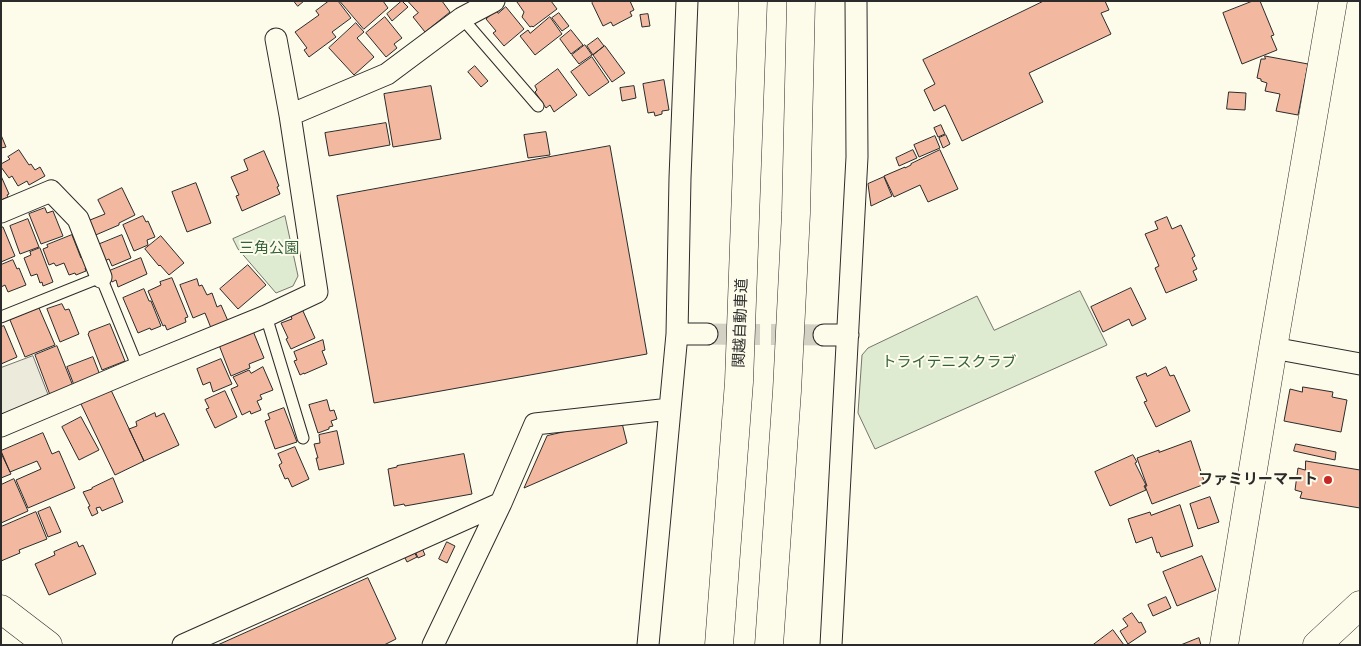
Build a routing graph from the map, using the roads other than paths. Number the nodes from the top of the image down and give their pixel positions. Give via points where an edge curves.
1 (494, 1) edge
2 (687, 1) edge
3 (753, 1) edge
4 (802, 1) edge
5 (856, 1) edge
6 (1333, 1) edge
7 (461, 12) edge
8 (276, 39) dead end
9 (538, 106) dead end
10 (290, 115) junction
11 (1, 212) edge
12 (101, 277) junction
13 (266, 316) junction
14 (1, 317) edge
15 (677, 334) junction
16 (707, 334) tunnel mouth
17 (824, 334) tunnel mouth
18 (848, 335) junction
19 (1273, 348) junction
20 (1360, 364) edge
21 (138, 368) junction
22 (670, 409) junction
23 (1, 426) edge
24 (303, 438) dead end
25 (501, 503) junction
26 (1, 609) edge
27 (1357, 611) edge
28 (48, 645) edge
29 (183, 645) edge
30 (433, 645) edge
31 (648, 645) edge
32 (719, 645) edge
33 (769, 645) edge
34 (831, 645) edge
35 (1224, 645) edge
36 (1317, 645) edge

1 - 7 street
2 - 15 street
3 - 32 main road, 関越自動車道 via 739,382
4 - 33 main road via 787,391
5 - 18 street via 857,157
6 - 19 main road
7 - 9 lane
7 - 10 street via 387,74
8 - 10 street
10 - 13 street via 317,292
11 - 12 street via 51,191 78,219
12 - 14 lane
12 - 21 lane
13 - 21 street
13 - 24 lane
15 - 16 street
15 - 22 street
17 - 18 street
18 - 34 street
19 - 20 street
19 - 35 main road
21 - 23 street
22 - 25 street via 535,424
22 - 31 street
25 - 29 street
25 - 30 street
26 - 28 main road
27 - 36 main road

